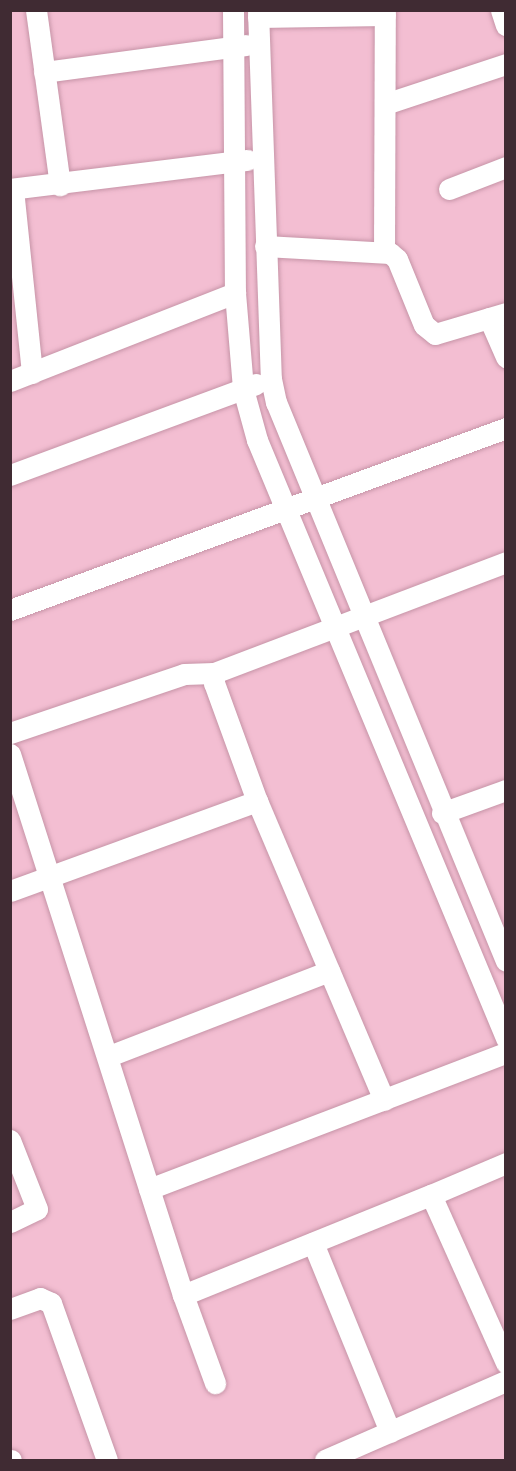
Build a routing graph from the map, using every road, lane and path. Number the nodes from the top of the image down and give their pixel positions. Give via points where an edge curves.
1 (36, 10) edge
2 (233, 10) edge
3 (501, 10) edge
4 (385, 13) edge
5 (258, 14) edge
6 (506, 26) edge
7 (259, 44) junction
8 (234, 46) junction
9 (506, 64) edge
10 (44, 72) junction
11 (385, 104) junction
12 (263, 158) junction
13 (235, 162) junction
14 (506, 168) edge
15 (60, 185) junction
16 (12, 189) edge
17 (448, 189) dead end
18 (266, 246) junction
19 (384, 252) junction
20 (235, 293) junction
21 (497, 315) edge
22 (506, 357) edge
23 (33, 373) junction
24 (271, 379) junction
25 (10, 381) edge
26 (243, 389) junction
27 (506, 428) edge
28 (10, 475) edge
29 (312, 496) junction
30 (286, 506) junction
31 (506, 562) edge
32 (10, 610) edge
33 (361, 615) junction
34 (333, 626) junction
35 (214, 673) junction
36 (10, 733) edge
37 (10, 754) edge
38 (506, 790) edge
39 (257, 801) junction
40 (442, 813) junction
41 (49, 878) junction
42 (10, 891) edge
43 (496, 916) edge
44 (460, 928) junction
45 (506, 961) edge
46 (329, 971) junction
47 (506, 1038) edge
48 (506, 1053) edge
49 (109, 1056) junction
50 (384, 1100) junction
51 (10, 1140) edge
52 (506, 1163) edge
53 (148, 1189) junction
54 (431, 1195) junction
55 (10, 1222) edge
56 (313, 1243) junction
57 (183, 1295) junction
58 (10, 1309) edge
59 (506, 1363) edge
60 (506, 1381) edge
61 (215, 1383) dead end
62 (390, 1432) junction
63 (107, 1461) edge
64 (325, 1461) edge

1 - 10 street
2 - 8 street
3 - 6 street
4 - 5 street
4 - 11 street
5 - 7 street
7 - 8 street
7 - 12 street
8 - 10 street
8 - 13 street
9 - 11 street
10 - 15 street
11 - 19 street
12 - 13 street
12 - 18 street
13 - 15 street
13 - 20 street
14 - 17 street
15 - 16 street
16 - 23 street
18 - 19 street
18 - 24 street
19 - 21 street via 397,259 429,332 435,334
20 - 23 street
20 - 26 street
21 - 22 street
23 - 25 street
24 - 26 street
24 - 29 street
26 - 28 street
26 - 30 street via 257,440
27 - 29 street
29 - 30 street
29 - 33 street
30 - 32 street
30 - 34 street
31 - 33 street
33 - 34 street
33 - 40 street
34 - 35 street
34 - 44 street
35 - 36 street via 184,674
35 - 39 street via 214,683
37 - 41 street
38 - 40 street
39 - 41 street
39 - 46 street
40 - 43 street
41 - 42 street
41 - 49 street
43 - 44 street
43 - 45 street
44 - 47 street
46 - 49 street
46 - 50 street
48 - 50 street
49 - 53 street
50 - 53 street
51 - 55 street via 37,1209
52 - 54 street
53 - 57 street
54 - 56 street
54 - 59 street
56 - 57 street
56 - 62 street
57 - 61 street
58 - 63 street via 40,1298 51,1303
60 - 62 street
62 - 64 street

